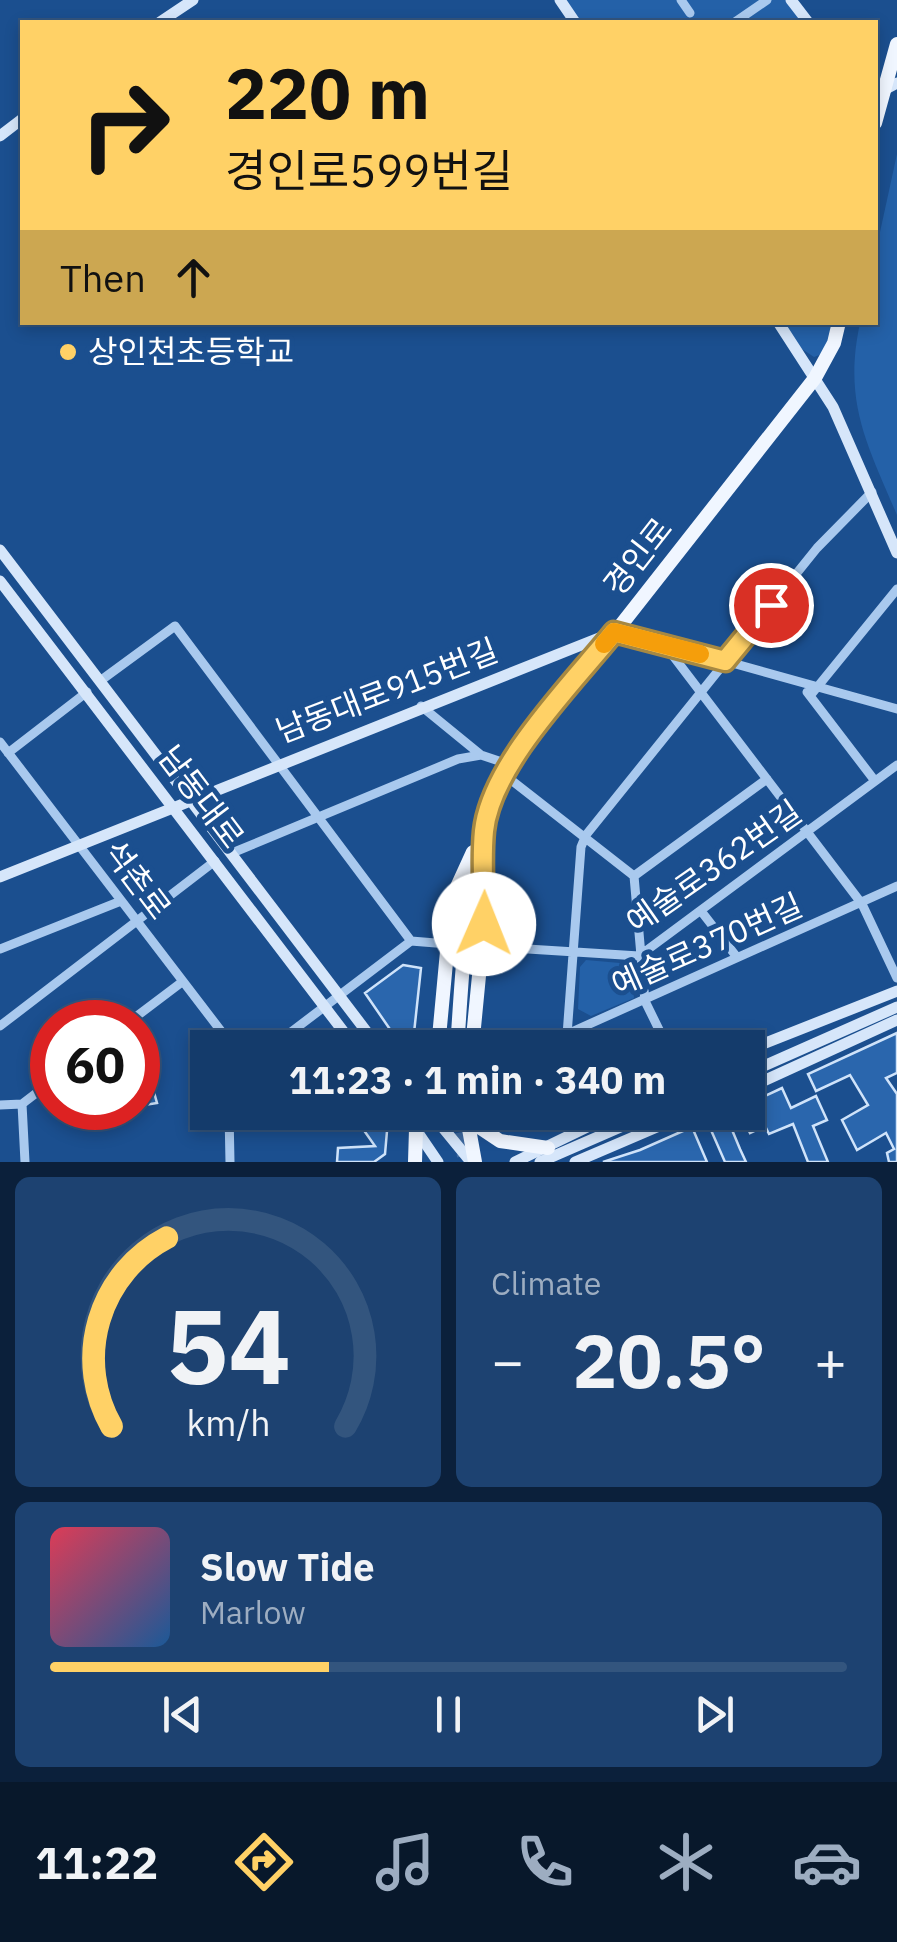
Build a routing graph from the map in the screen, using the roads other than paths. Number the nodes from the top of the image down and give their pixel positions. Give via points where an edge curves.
1 (193, 0) edge
2 (681, 0) edge
3 (767, 0) edge
4 (690, 13) dead end
5 (163, 20) edge
6 (738, 20) edge
7 (897, 44) edge
8 (885, 86) edge
9 (878, 112) edge
10 (20, 121) edge
11 (0, 136) edge
12 (780, 325) edge
13 (838, 325) edge
14 (815, 378) junction
15 (872, 492) junction
16 (0, 550) edge
17 (897, 554) edge
18 (0, 581) edge
19 (897, 589) edge
20 (614, 632) junction
21 (664, 644) junction
22 (725, 661) junction
23 (100, 682) junction
24 (814, 691) junction
25 (87, 692) junction
26 (701, 692) junction
27 (421, 706) junction
28 (897, 709) edge
29 (0, 742) edge
30 (8, 753) junction
31 (480, 755) junction
32 (280, 762) junction
33 (897, 765) edge
34 (508, 770) junction
35 (768, 779) junction
36 (875, 781) junction
37 (182, 802) junction
38 (320, 818) junction
39 (484, 829) junction
40 (809, 831) junction
41 (585, 839) junction
42 (79, 845) junction
43 (232, 853) junction
44 (215, 861) junction
45 (634, 876) junction
46 (0, 878) edge
47 (897, 886) edge
48 (121, 901) junction
49 (862, 904) junction
50 (702, 911) junction
51 (136, 922) junction
52 (411, 941) junction
53 (448, 944) junction
54 (482, 946) junction
55 (0, 949) edge
56 (574, 951) junction
57 (640, 956) junction
58 (736, 956) junction
59 (897, 978) edge
60 (182, 982) junction
61 (897, 991) edge
62 (339, 994) junction
63 (158, 1000) edge
64 (645, 1001) junction
65 (325, 1005) junction
66 (897, 1006) edge
67 (897, 1020) edge
68 (0, 1026) edge
69 (220, 1030) edge
70 (293, 1030) edge
71 (343, 1030) edge
72 (366, 1030) edge
73 (440, 1030) edge
74 (458, 1030) edge
75 (474, 1030) edge
76 (567, 1030) edge
77 (578, 1030) edge
78 (659, 1030) edge
79 (765, 1043) edge
80 (765, 1064) edge
81 (765, 1080) edge
82 (30, 1098) edge
83 (22, 1104) junction
84 (0, 1105) edge
85 (229, 1130) edge
86 (416, 1130) edge
87 (417, 1130) edge
88 (445, 1130) edge
89 (469, 1130) edge
90 (485, 1130) edge
91 (583, 1130) edge
92 (614, 1130) edge
93 (650, 1130) edge
94 (548, 1148) junction
95 (25, 1162) edge
96 (230, 1162) edge
97 (415, 1162) edge
98 (438, 1162) edge
99 (472, 1162) edge
100 (514, 1162) edge
101 (540, 1162) edge
102 (575, 1162) edge

1 - 5 main road
2 - 4 street
3 - 6 street
7 - 8 main road
8 - 9 main road
10 - 11 main road
12 - 14 main road
13 - 14 main road, 경인로
14 - 15 main road
14 - 20 main road, 경인로
15 - 17 main road
15 - 22 street via 816,548
16 - 23 main road
18 - 25 main road, 남동대로
19 - 24 street
20 - 21 street
20 - 27 main road, 남동대로915번길
20 - 34 main road, 경인로
21 - 22 street
21 - 26 street
22 - 24 street
22 - 26 street
23 - 32 street via 175,626
23 - 37 main road
24 - 28 street
24 - 36 street
25 - 30 street
25 - 37 main road, 남동대로
26 - 35 street
26 - 41 street
27 - 31 street
27 - 32 main road, 남동대로915번길
29 - 30 street, 석촌로
30 - 42 street, 석촌로
31 - 34 street
31 - 38 street
32 - 37 main road, 남동대로915번길
32 - 38 street
33 - 36 street, 예술로362번길
34 - 39 main road, 경인로
34 - 41 street
35 - 40 street
35 - 45 street
36 - 40 street, 예술로362번길
37 - 42 main road, 남동대로915번길
37 - 43 main road
37 - 44 main road, 남동대로
38 - 43 street
38 - 52 street
39 - 53 main road, 경인로 via 452,898
39 - 54 main road, 경인로
39 - 74 main road, 경인로 via 467,920
40 - 49 street
40 - 50 street, 예술로362번길
41 - 45 street
41 - 56 street
42 - 46 main road, 남동대로915번길
42 - 48 street, 석촌로
43 - 62 main road
44 - 51 street
44 - 65 main road, 남동대로
45 - 57 street
47 - 49 street, 예술로370번길
48 - 51 street, 석촌로
48 - 55 street
49 - 58 street, 예술로370번길
49 - 59 street
50 - 57 street, 예술로362번길
50 - 58 street
51 - 60 street, 석촌로
51 - 68 street
52 - 53 street
52 - 62 street
53 - 73 main road, 경인로
54 - 56 street, 예술로362번길
54 - 75 main road, 경인로
56 - 57 street, 예술로362번길
56 - 76 street
57 - 64 street
58 - 64 street, 예술로370번길
60 - 63 street
60 - 69 street, 석촌로
61 - 79 main road
62 - 65 street
62 - 72 main road
64 - 77 street, 예술로370번길
64 - 78 street
65 - 70 street
65 - 71 main road, 남동대로
66 - 80 main road
67 - 81 main road
82 - 83 street
83 - 84 street
83 - 95 street
85 - 96 street
86 - 97 main road
87 - 98 main road
88 - 99 main road
89 - 99 main road
90 - 94 main road via 500,1141
91 - 94 main road
92 - 101 main road
93 - 102 main road
94 - 100 main road

